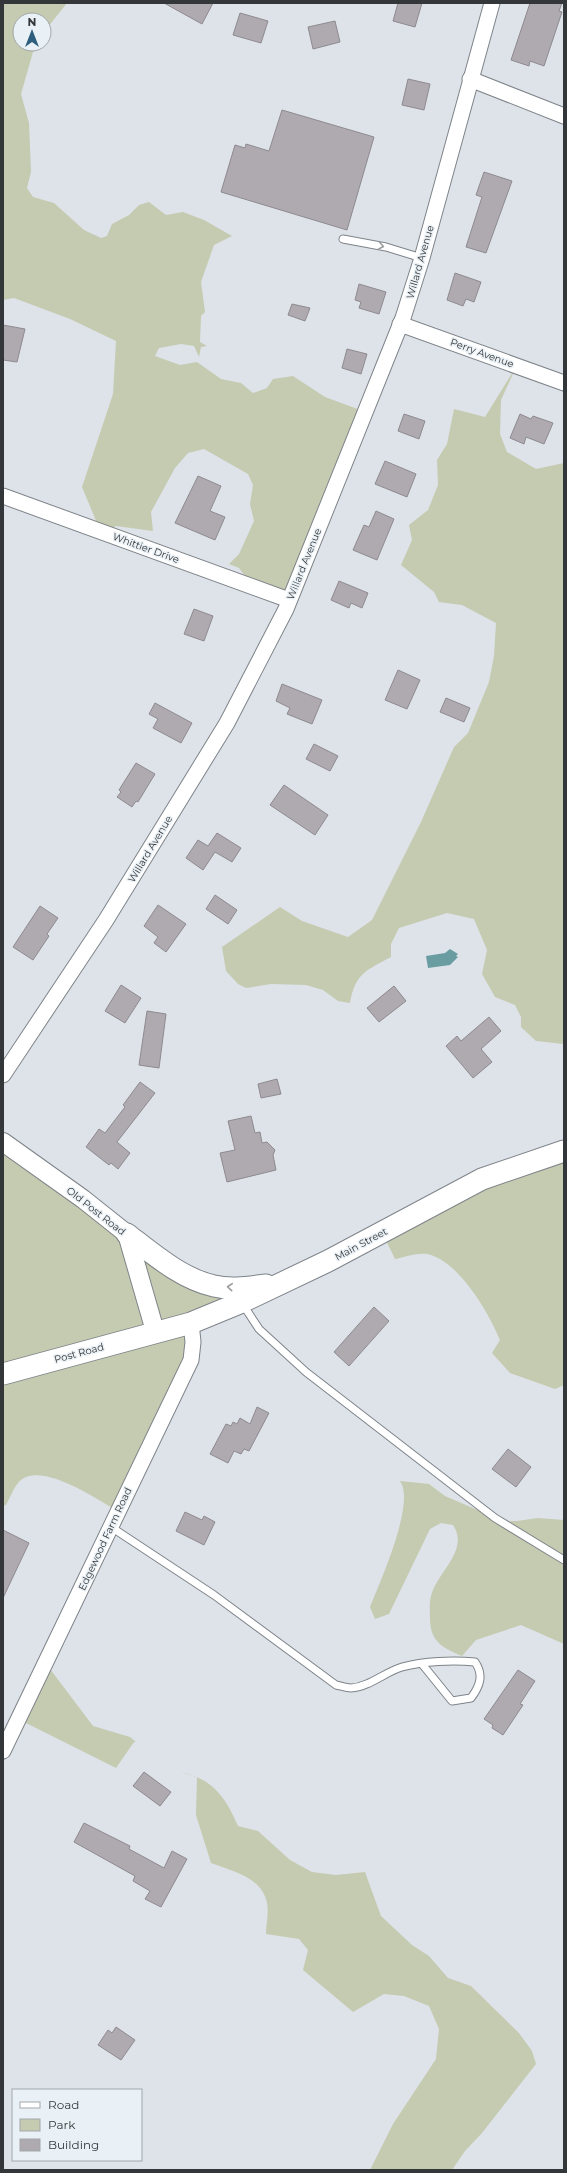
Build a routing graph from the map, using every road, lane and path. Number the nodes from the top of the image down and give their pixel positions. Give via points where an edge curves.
1 (492, 3) edge
2 (470, 79) junction
3 (564, 116) edge
4 (343, 239) dead end
5 (422, 258) junction
6 (400, 324) junction
7 (564, 383) edge
8 (3, 496) edge
9 (290, 600) junction
10 (3, 1075) edge
11 (3, 1142) edge
12 (564, 1151) edge
13 (128, 1234) junction
14 (282, 1283) junction
15 (242, 1302) junction
16 (191, 1323) junction
17 (155, 1331) junction
18 (3, 1374) edge
19 (111, 1527) junction
20 (564, 1560) edge
21 (422, 1664) junction
22 (3, 1751) edge

1 - 2 street, Willard Avenue
2 - 3 street
2 - 5 street, Willard Avenue
4 -> 5 lane via 386,247
5 - 6 street, Willard Avenue
6 - 7 street, Perry Avenue
6 - 9 street, Willard Avenue
8 - 9 street, Whittier Drive
9 - 10 street, Willard Avenue via 227,723 106,920
11 - 13 street, Old Post Road
12 - 14 main road, Main Street via 482,1179
14 -> 13 main road via 238,1288 214,1286 188,1276
13 - 17 street, Old Post Road
14 - 15 main road, Main Street
15 - 16 main road, Main Street
15 - 20 lane via 259,1329 312,1377 495,1518
16 - 17 main road, Main Street
16 - 19 street, Edgewood Farm Road via 191,1360
17 - 18 main road, Post Road
19 - 21 lane via 214,1595 336,1685 351,1688 403,1666
19 - 22 street, Edgewood Farm Road
21 - 21 lane via 453,1660 476,1662 480,1670 480,1681 471,1698 452,1701

